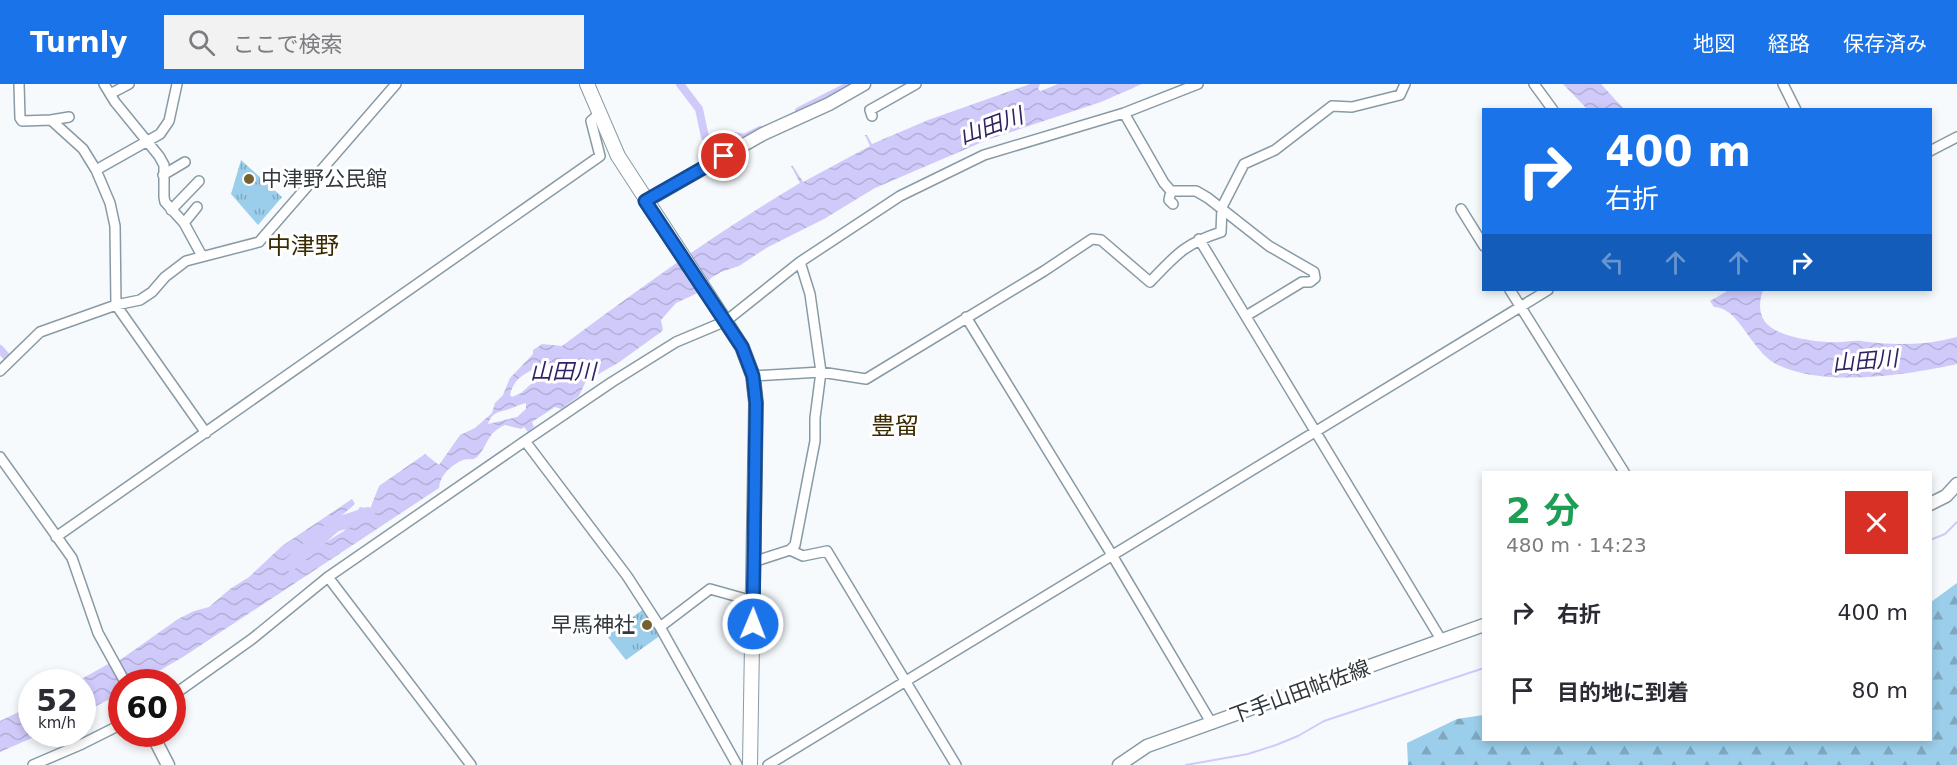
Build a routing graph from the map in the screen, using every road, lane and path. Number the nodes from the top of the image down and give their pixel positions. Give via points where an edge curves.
1 (20, 84) edge
2 (104, 84) edge
3 (129, 84) edge
4 (177, 84) edge
5 (396, 84) edge
6 (587, 84) edge
7 (864, 84) edge
8 (916, 84) edge
9 (1198, 84) edge
10 (1405, 84) edge
11 (1534, 84) edge
12 (1783, 84) edge
13 (110, 94) junction
14 (1552, 108) edge
15 (1795, 108) edge
16 (599, 114) junction
17 (1124, 114) junction
18 (872, 116) dead end
19 (69, 117) dead end
20 (51, 120) junction
21 (1957, 137) edge
22 (147, 141) junction
23 (1932, 150) edge
24 (185, 162) dead end
25 (96, 170) junction
26 (163, 175) junction
27 (199, 181) dead end
28 (1171, 191) junction
29 (645, 201) junction
30 (1173, 204) dead end
31 (198, 207) dead end
32 (1222, 207) junction
33 (1461, 209) dead end
34 (171, 210) junction
35 (184, 223) junction
36 (1199, 239) junction
37 (1482, 243) edge
38 (202, 256) junction
39 (800, 262) junction
40 (1511, 291) edge
41 (1546, 291) edge
42 (116, 305) junction
43 (1521, 306) junction
44 (1246, 316) junction
45 (966, 317) junction
46 (724, 320) junction
47 (0, 371) edge
48 (821, 372) junction
49 (753, 376) junction
50 (1315, 431) junction
51 (206, 434) junction
52 (525, 441) junction
53 (0, 457) edge
54 (1623, 471) edge
55 (1957, 484) edge
56 (1932, 503) edge
57 (56, 537) junction
58 (790, 550) junction
59 (1112, 555) junction
60 (753, 562) junction
61 (328, 577) junction
62 (753, 601) junction
63 (1482, 626) edge
64 (660, 627) junction
65 (1442, 641) junction
66 (117, 669) edge
67 (905, 682) junction
68 (186, 686) edge
69 (1212, 724) junction
70 (108, 730) edge
71 (159, 747) edge
72 (33, 765) edge
73 (168, 765) edge
74 (471, 765) edge
75 (737, 765) edge
76 (750, 765) edge
77 (768, 765) edge
78 (956, 765) edge
79 (1119, 765) edge

1 - 20 street via 22,121
2 - 13 street
3 - 13 street
4 - 22 street via 169,121
5 - 38 street via 259,242
6 - 16 main road
7 - 29 main road via 763,134
8 - 18 street via 870,110
9 - 17 street
10 - 32 street via 1400,95 1352,107 1332,106 1275,150 1244,164
11 - 14 street
12 - 15 street
13 - 22 street
16 - 29 main road
16 - 51 street via 591,121 600,156
17 - 28 street
17 - 39 street via 984,155 900,196
19 - 20 street
20 - 25 street via 83,149
21 - 23 street
22 - 25 street
22 - 26 street via 164,165
24 - 26 street
25 - 42 street via 115,226
26 - 34 street via 164,197
27 - 34 street
28 - 30 street via 1169,200
28 - 32 street via 1196,191
29 - 46 main road
31 - 35 street
32 - 36 street via 1221,232
32 - 44 street via 1269,246 1314,272 1315,278 1310,282 1302,282
33 - 37 street
34 - 35 street
35 - 38 street
36 - 44 street
36 - 45 street via 1186,246 1150,282 1101,240 1092,238
38 - 42 street via 179,265 146,297
39 - 46 street
39 - 48 street via 810,294
40 - 43 street
41 - 43 street
42 - 47 street via 40,332
42 - 51 street
43 - 50 street
43 - 54 street
44 - 50 street
45 - 48 street via 866,379
45 - 59 street
46 - 49 main road via 742,347
46 - 52 street via 676,342
48 - 49 street
48 - 58 street via 815,441 798,537
49 - 60 main road
50 - 59 street
50 - 65 street
51 - 57 street
52 - 61 street
52 - 64 street via 627,576
53 - 57 street
55 - 56 main road
57 - 66 street via 72,558 98,633
58 - 60 street
58 - 67 street via 803,556 827,551
59 - 67 street
59 - 69 street
60 - 62 main road
61 - 68 street
61 - 74 street
62 - 64 street via 710,589
62 - 76 main road
63 - 65 main road, 下手山田帖佐線
64 - 75 street
65 - 69 main road, 下手山田帖佐線
67 - 77 street
67 - 78 street
69 - 79 main road, 下手山田帖佐線 via 1147,746
70 - 72 street
71 - 73 main road

